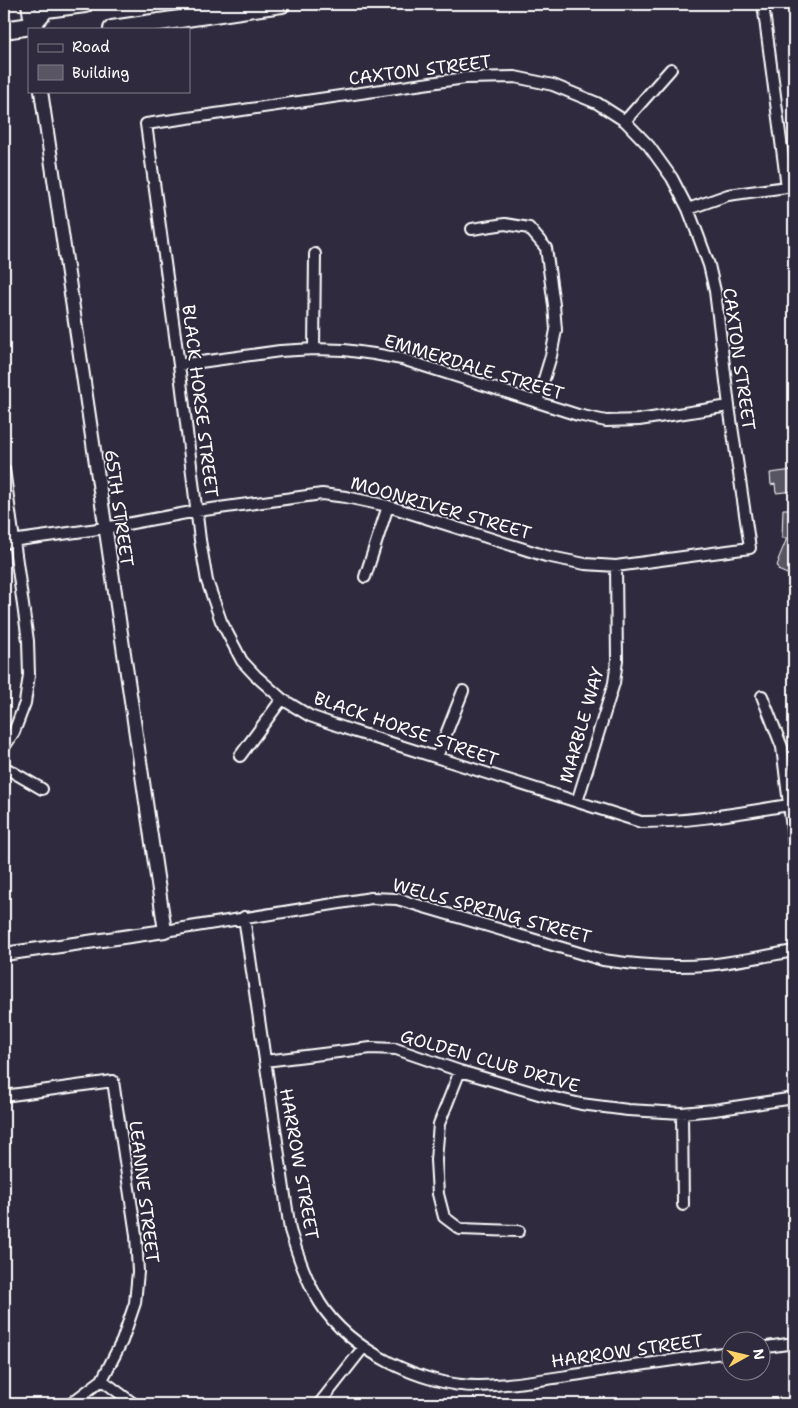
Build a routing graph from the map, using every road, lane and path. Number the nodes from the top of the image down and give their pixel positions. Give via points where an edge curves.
1 (28, 4) edge
2 (85, 4) edge
3 (282, 4) edge
4 (763, 4) edge
5 (28, 28) edge
6 (33, 28) edge
7 (119, 28) edge
8 (4, 30) edge
9 (671, 68) dead end
10 (41, 92) edge
11 (625, 121) junction
12 (146, 124) joint
13 (791, 186) edge
14 (688, 210) junction
15 (472, 229) dead end
16 (315, 254) dead end
17 (314, 349) junction
18 (179, 365) junction
19 (537, 402) junction
20 (729, 406) junction
21 (4, 469) edge
22 (388, 506) junction
23 (197, 511) junction
24 (104, 528) junction
25 (9, 542) edge
26 (750, 548) joint
27 (616, 566) junction
28 (365, 577) dead end
29 (463, 691) dead end
30 (762, 696) dead end
31 (282, 699) junction
32 (4, 747) edge
33 (240, 756) dead end
34 (437, 757) junction
35 (4, 767) edge
36 (42, 789) dead end
37 (577, 802) junction
38 (789, 805) junction
39 (794, 845) edge
40 (244, 918) junction
41 (165, 931) junction
42 (794, 952) edge
43 (4, 954) edge
44 (266, 1062) junction
45 (460, 1071) junction
46 (4, 1096) edge
47 (794, 1098) edge
48 (682, 1113) junction
49 (683, 1204) dead end
50 (519, 1231) dead end
51 (794, 1343) edge
52 (770, 1347) edge
53 (363, 1348) junction
54 (720, 1353) edge
55 (102, 1380) junction
56 (70, 1404) edge
57 (134, 1404) edge
58 (319, 1404) edge

1 - 6 street
2 - 6 main road via 46,9
3 - 7 main road
4 - 13 street
5 - 8 main road
9 - 11 street
10 - 24 street, 65TH STREET
11 - 12 street, CAXTON STREET via 597,104 553,85 515,77 465,78
11 - 14 street, CAXTON STREET via 649,146 672,178
12 - 18 street, BLACK HORSE STREET
13 - 14 street via 728,195
14 - 20 street, CAXTON STREET via 709,265 715,291
15 - 19 street via 505,224 529,228 546,248 556,330
16 - 17 street
17 - 18 street, EMMERDALE STREET
17 - 19 street, EMMERDALE STREET via 402,359
18 - 23 street, BLACK HORSE STREET
19 - 20 street, EMMERDALE STREET via 606,421 639,420
20 - 26 street, CAXTON STREET
21 - 25 street
22 - 23 street, MOONRIVER STREET via 322,494
22 - 27 street, MOONRIVER STREET via 546,556
22 - 28 street
23 - 24 street, MOONRIVER STREET
23 - 31 street, BLACK HORSE STREET via 207,581 221,621 242,661
24 - 25 street, MOONRIVER STREET
24 - 41 street, 65TH STREET
25 - 32 street via 28,641 29,675 25,703 14,732
26 - 27 street, MOONRIVER STREET
27 - 37 street, MARBLE WAY via 617,660 614,683
29 - 34 street
30 - 38 street via 782,747
31 - 33 street
31 - 34 street, BLACK HORSE STREET via 310,716
34 - 37 street, BLACK HORSE STREET
35 - 36 street
37 - 38 street, BLACK HORSE STREET via 641,822 671,822
38 - 39 street
40 - 41 street, WELLS SPRING STREET
40 - 42 street, WELLS SPRING STREET via 371,898 397,899 603,960 638,965 708,965
40 - 44 street, HARROW STREET
41 - 43 street, WELLS SPRING STREET
44 - 45 street, GOLDEN CLUB DRIVE via 371,1048 396,1049
44 - 53 street, HARROW STREET via 290,1230 303,1270 321,1304
45 - 48 street, GOLDEN CLUB DRIVE via 581,1104
45 - 50 street via 439,1124 436,1160 438,1194 444,1217 460,1229
46 - 55 street, LEANNE STREET via 113,1081 136,1235 138,1272 135,1303 122,1341
47 - 48 street, GOLDEN CLUB DRIVE
48 - 49 street
51 - 52 street
53 - 54 street, HARROW STREET via 406,1370 442,1382 478,1386
53 - 58 street
55 - 56 street, LEANNE STREET
55 - 57 street

